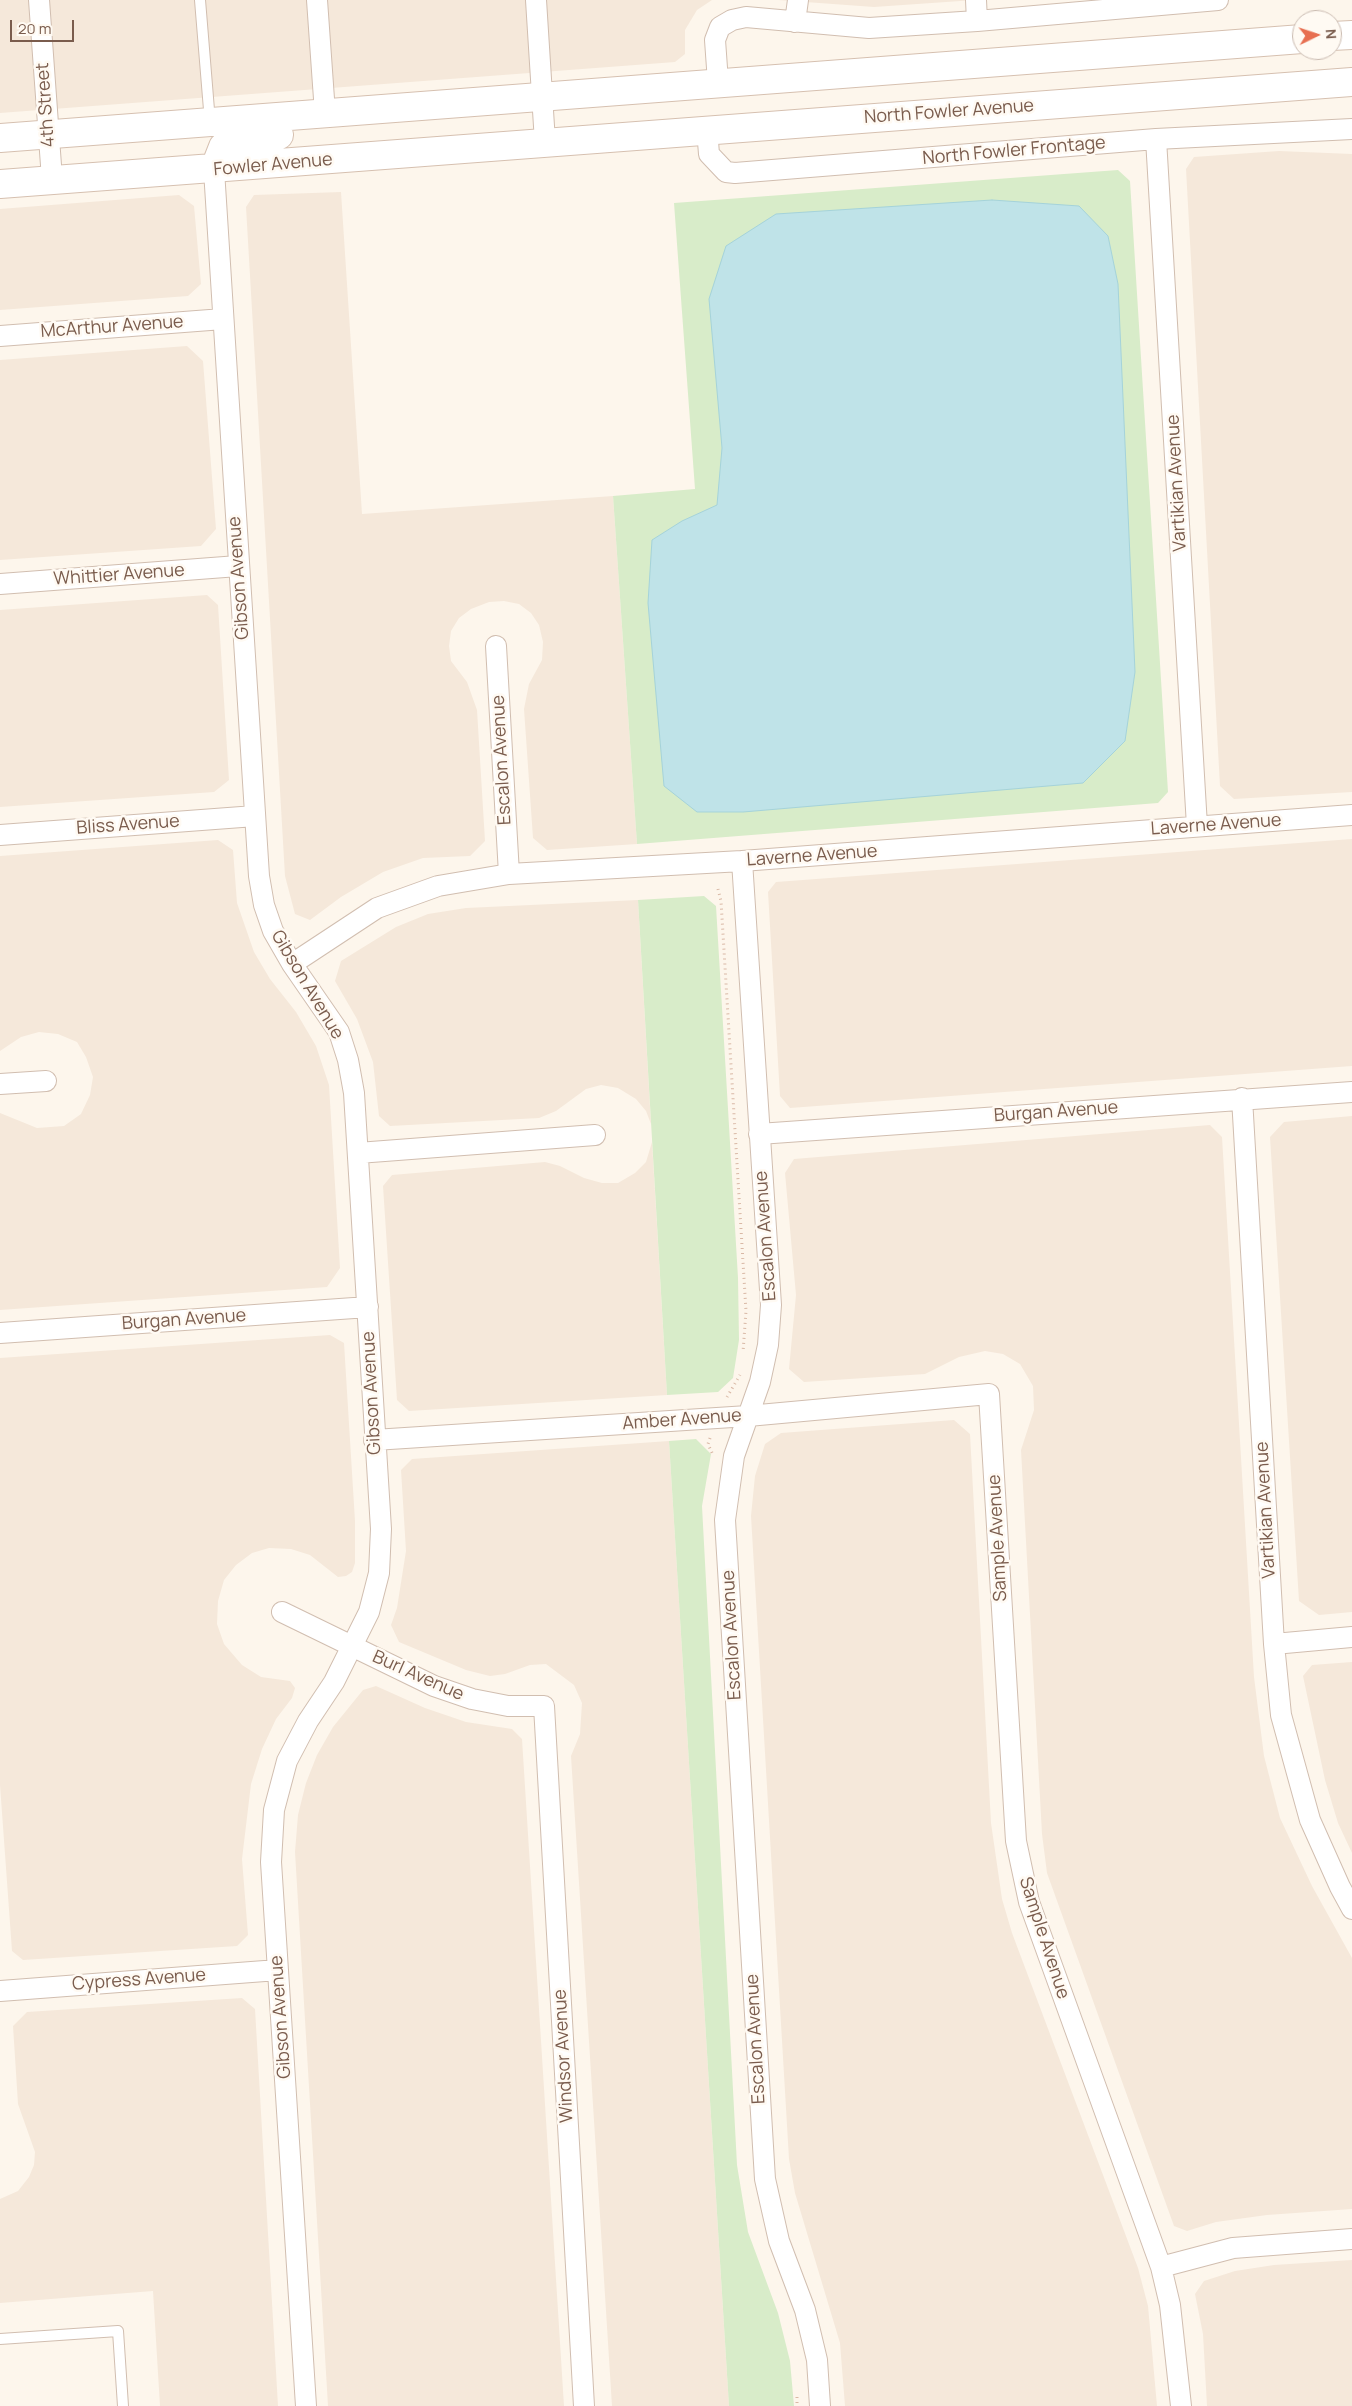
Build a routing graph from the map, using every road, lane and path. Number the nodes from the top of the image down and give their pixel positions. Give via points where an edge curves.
1 (39, 0) edge
2 (200, 0) edge
3 (317, 0) edge
4 (536, 0) edge
5 (798, 0) edge
6 (976, 0) edge
7 (1218, 0) edge
8 (977, 21) junction
9 (795, 22) junction
10 (1292, 40) edge
11 (718, 82) junction
12 (1352, 82) edge
13 (543, 96) junction
14 (325, 113) junction
15 (210, 123) junction
16 (707, 129) junction
17 (1352, 129) edge
18 (48, 134) junction
19 (0, 138) edge
20 (1156, 140) junction
21 (545, 142) junction
22 (214, 170) junction
23 (52, 180) junction
24 (0, 184) edge
25 (223, 319) junction
26 (0, 336) edge
27 (238, 566) junction
28 (0, 584) edge
29 (496, 646) dead end
30 (255, 816) junction
31 (1352, 816) edge
32 (1197, 826) junction
33 (0, 834) edge
34 (742, 861) junction
35 (509, 874) junction
36 (292, 964) junction
37 (46, 1081) dead end
38 (0, 1084) edge
39 (1352, 1092) edge
40 (1242, 1098) junction
41 (759, 1134) junction
42 (595, 1135) dead end
43 (358, 1153) junction
44 (368, 1307) junction
45 (0, 1333) edge
46 (990, 1394) joint
47 (748, 1416) junction
48 (374, 1440) junction
49 (282, 1612) dead end
50 (1352, 1637) edge
51 (1274, 1644) junction
52 (352, 1646) junction
53 (544, 1706) joint
54 (1352, 1909) edge
55 (278, 1970) junction
56 (0, 1991) edge
57 (1352, 2239) edge
58 (1161, 2267) junction
59 (0, 2339) edge
60 (123, 2406) edge
61 (306, 2406) edge
62 (584, 2406) edge
63 (820, 2406) edge
64 (1182, 2406) edge

1 - 18 street, 4th Street
2 - 15 lane
3 - 14 street
4 - 13 street
5 - 9 street
6 - 8 street
7 - 8 street
8 - 9 street via 869,28
9 - 11 street via 746,17 720,27 715,40
10 - 11 main road
11 - 13 main road
12 - 16 main road, North Fowler Avenue
13 - 14 main road
13 - 21 street
14 - 15 main road
14 - 22 main road via 289,134 237,140 223,147
15 - 18 main road
16 - 20 street, North Fowler Frontage via 709,154 726,172 735,173
16 - 21 main road, North Fowler Avenue
17 - 20 street, North Fowler Frontage
18 - 19 main road
18 - 23 street, 4th Street
20 - 32 street, Vartikian Avenue
21 - 22 main road, Fowler Avenue
22 - 23 main road, Fowler Avenue
22 - 25 street, Gibson Avenue
23 - 24 main road, Fowler Avenue
25 - 26 street, McArthur Avenue
25 - 27 street, Gibson Avenue
27 - 28 street, Whittier Avenue
27 - 30 street, Gibson Avenue
29 - 35 street, Escalon Avenue
30 - 33 street, Bliss Avenue
30 - 36 street, Gibson Avenue via 264,905 273,931
31 - 32 street, Laverne Avenue
32 - 34 street, Laverne Avenue
34 - 35 street, Laverne Avenue
34 - 41 street, Escalon Avenue
35 - 36 street, Laverne Avenue via 438,886 378,908
36 - 43 street, Gibson Avenue via 339,1032 354,1093
37 - 38 street
39 - 40 street, Burgan Avenue
40 - 41 street, Burgan Avenue
40 - 51 street, Vartikian Avenue
41 - 47 street, Escalon Avenue via 771,1305 768,1346
42 - 43 street
43 - 44 street, Gibson Avenue
44 - 45 street, Burgan Avenue
44 - 48 street, Gibson Avenue
46 - 47 street, Amber Avenue
46 - 58 street, Sample Avenue via 1016,1841 1029,1902
47 - 48 street, Amber Avenue
47 - 63 street, Escalon Avenue via 734,1456 726,1520 765,2180 779,2241 805,2310 817,2360
48 - 52 street, Gibson Avenue via 381,1529 379,1573 369,1612
49 - 52 street
50 - 51 street
51 - 54 street, Vartikian Avenue via 1281,1715 1310,1820
52 - 53 street, Burl Avenue via 434,1686 472,1699 508,1706
52 - 55 street, Gibson Avenue via 288,1761 274,1810 271,1862
53 - 62 street, Windsor Avenue
55 - 56 street, Cypress Avenue
55 - 61 street, Gibson Avenue
57 - 58 street via 1233,2248
58 - 64 street, Sample Avenue via 1170,2305
59 - 60 lane via 118,2331

